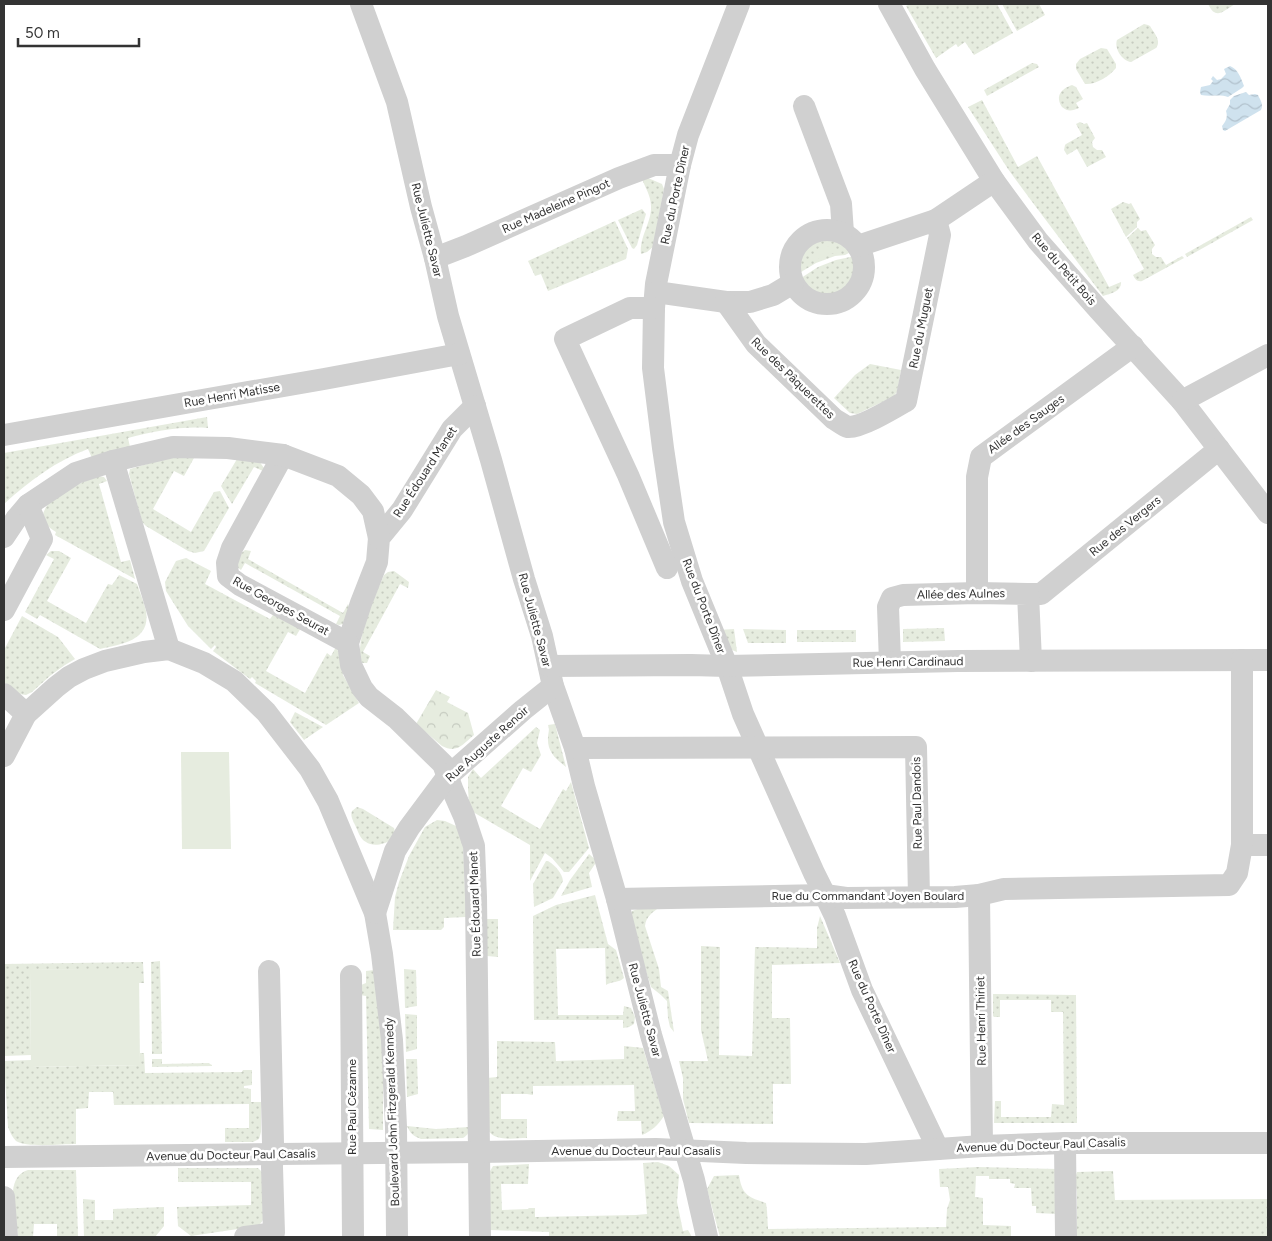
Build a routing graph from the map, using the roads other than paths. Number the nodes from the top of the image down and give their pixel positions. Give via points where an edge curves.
1 (361, 4) edge
2 (739, 4) edge
3 (889, 4) edge
4 (804, 106) dead end
5 (680, 165) junction
6 (994, 181) junction
7 (936, 220) junction
8 (851, 240) junction
9 (435, 258) junction
10 (793, 283) junction
11 (656, 295) junction
12 (726, 302) junction
13 (1133, 346) junction
14 (459, 354) junction
15 (1268, 355) edge
16 (1182, 400) junction
17 (475, 406) junction
18 (874, 418) joint
19 (4, 435) edge
20 (1219, 449) junction
21 (283, 455) junction
22 (113, 462) junction
23 (666, 468) junction
24 (628, 475) junction
25 (28, 505) junction
26 (1268, 513) edge
27 (4, 537) edge
28 (379, 538) junction
29 (668, 568) dead end
30 (977, 593) junction
31 (1028, 594) junction
32 (4, 610) edge
33 (348, 643) junction
34 (169, 649) junction
35 (1242, 660) junction
36 (1268, 660) edge
37 (1031, 661) junction
38 (890, 662) junction
39 (727, 666) junction
40 (551, 676) junction
41 (4, 694) edge
42 (26, 714) junction
43 (758, 747) junction
44 (575, 748) junction
45 (4, 756) edge
46 (448, 777) junction
47 (1268, 844) edge
48 (1242, 845) junction
49 (826, 895) junction
50 (979, 896) junction
51 (919, 897) junction
52 (617, 899) junction
53 (375, 913) junction
54 (269, 971) dead end
55 (351, 976) dead end
56 (1065, 1143) junction
57 (1268, 1143) edge
58 (982, 1146) junction
59 (938, 1149) junction
60 (685, 1150) junction
61 (479, 1152) junction
62 (352, 1153) junction
63 (396, 1153) junction
64 (272, 1154) junction
65 (4, 1157) edge
66 (4, 1197) edge
67 (7, 1237) edge
68 (245, 1237) edge
69 (353, 1237) edge
70 (397, 1237) edge
71 (480, 1237) edge
72 (707, 1237) edge
73 (1066, 1237) edge

1 - 9 street, Rue Juliette Savar via 397,102
2 - 5 street, Rue du Porte Dîner
3 - 6 street, Rue du Petit Bois
4 - 8 street
5 - 9 street, Rue Madeleine Pingot via 654,165 619,178
5 - 11 street, Rue du Porte Dîner
6 - 7 street
6 - 13 street, Rue du Petit Bois via 1038,241
7 - 8 street
7 - 18 street, Rue du Muguet via 940,235 906,401
8 - 10 street via 828,230 813,232 800,240 790,261
8 - 10 street via 864,263 862,280 852,295 837,303 820,304 804,297
9 - 14 street, Rue Juliette Savar
10 - 12 street via 774,295 750,302
11 - 12 street
11 - 23 street, Rue du Porte Dîner via 653,368
11 - 24 street via 565,339
12 - 18 street, Rue des Pâquerettes via 756,344 834,419 847,427
13 - 16 street, Rue du Petit Bois
13 - 30 street, Allée des Sauges via 981,457 977,477
14 - 17 street, Rue Juliette Savar
14 - 19 street, Rue Henri Matisse
15 - 16 street
16 - 20 street, Rue du Petit Bois
17 - 28 street, Rue Édouard Manet via 452,429 402,510
17 - 40 street, Rue Juliette Savar
20 - 26 street, Rue du Petit Bois
20 - 31 street, Rue des Vergers via 1041,594
21 - 22 street via 228,448 173,447
21 - 28 street via 338,476 361,495 373,511
21 - 33 street, Rue Georges Seurat via 232,548 226,563 228,576
22 - 25 street via 76,473
22 - 34 street
23 - 24 street
23 - 39 street, Rue du Porte Dîner via 674,522 692,581
24 - 29 street
25 - 27 street
25 - 32 street via 42,539
28 - 33 street, Rue Édouard Manet via 377,562
30 - 31 street, Allée des Aulnes
30 - 38 street, Allée des Aulnes via 892,598 888,607
31 - 37 street
33 - 46 street, Rue Édouard Manet via 351,664 368,697 396,718 443,764
34 - 42 street, Boulevard John Fitzgerald Kennedy via 105,660 84,669 56,687
34 - 53 street, Boulevard John Fitzgerald Kennedy via 204,663 234,681 266,712 310,769 328,801
35 - 36 street, Rue Henri Cardinaud
35 - 37 street, Rue Henri Cardinaud
35 - 48 street
37 - 38 street, Rue Henri Cardinaud
38 - 39 street, Rue Henri Cardinaud
39 - 40 street, Rue Henri Cardinaud via 692,665
39 - 43 street, Rue du Porte Dîner
40 - 44 street, Rue Juliette Savar
40 - 46 street, Rue Auguste Renoir via 523,710
41 - 42 street
42 - 45 street, Boulevard John Fitzgerald Kennedy
43 - 44 street
43 - 49 street, Rue du Porte Dîner
43 - 51 street, Rue Paul Dandois via 916,747
44 - 52 street, Rue Juliette Savar
46 - 53 street, Rue Auguste Renoir via 395,851
46 - 61 street, Rue Édouard Manet via 474,846
47 - 48 street
48 - 50 street, Rue du Commandant Joyen Boulard via 1237,873 1229,885 1004,889
49 - 51 street, Rue du Commandant Joyen Boulard via 846,898
49 - 52 street, Rue du Commandant Joyen Boulard
49 - 59 street, Rue du Porte Dîner via 862,990
50 - 51 street, Rue du Commandant Joyen Boulard
50 - 58 street, Rue Henri Thiriet
52 - 60 street, Rue Juliette Savar via 651,1035
53 - 63 street, Boulevard John Fitzgerald Kennedy via 392,1040
54 - 64 street
55 - 62 street, Rue Paul Cézanne
56 - 57 street, Avenue du Docteur Paul Casalis
56 - 58 street, Avenue du Docteur Paul Casalis
56 - 73 street
58 - 59 street, Avenue du Docteur Paul Casalis
59 - 60 street, Avenue du Docteur Paul Casalis via 866,1154
60 - 61 street, Avenue du Docteur Paul Casalis
60 - 72 street, Rue Juliette Savar
61 - 63 street, Avenue du Docteur Paul Casalis
61 - 71 street, Rue Édouard Manet
62 - 63 street, Avenue du Docteur Paul Casalis
62 - 64 street, Avenue du Docteur Paul Casalis
62 - 69 street, Rue Paul Cézanne
63 - 70 street, Boulevard John Fitzgerald Kennedy
64 - 65 street, Avenue du Docteur Paul Casalis
64 - 68 street via 274,1233
66 - 67 street

